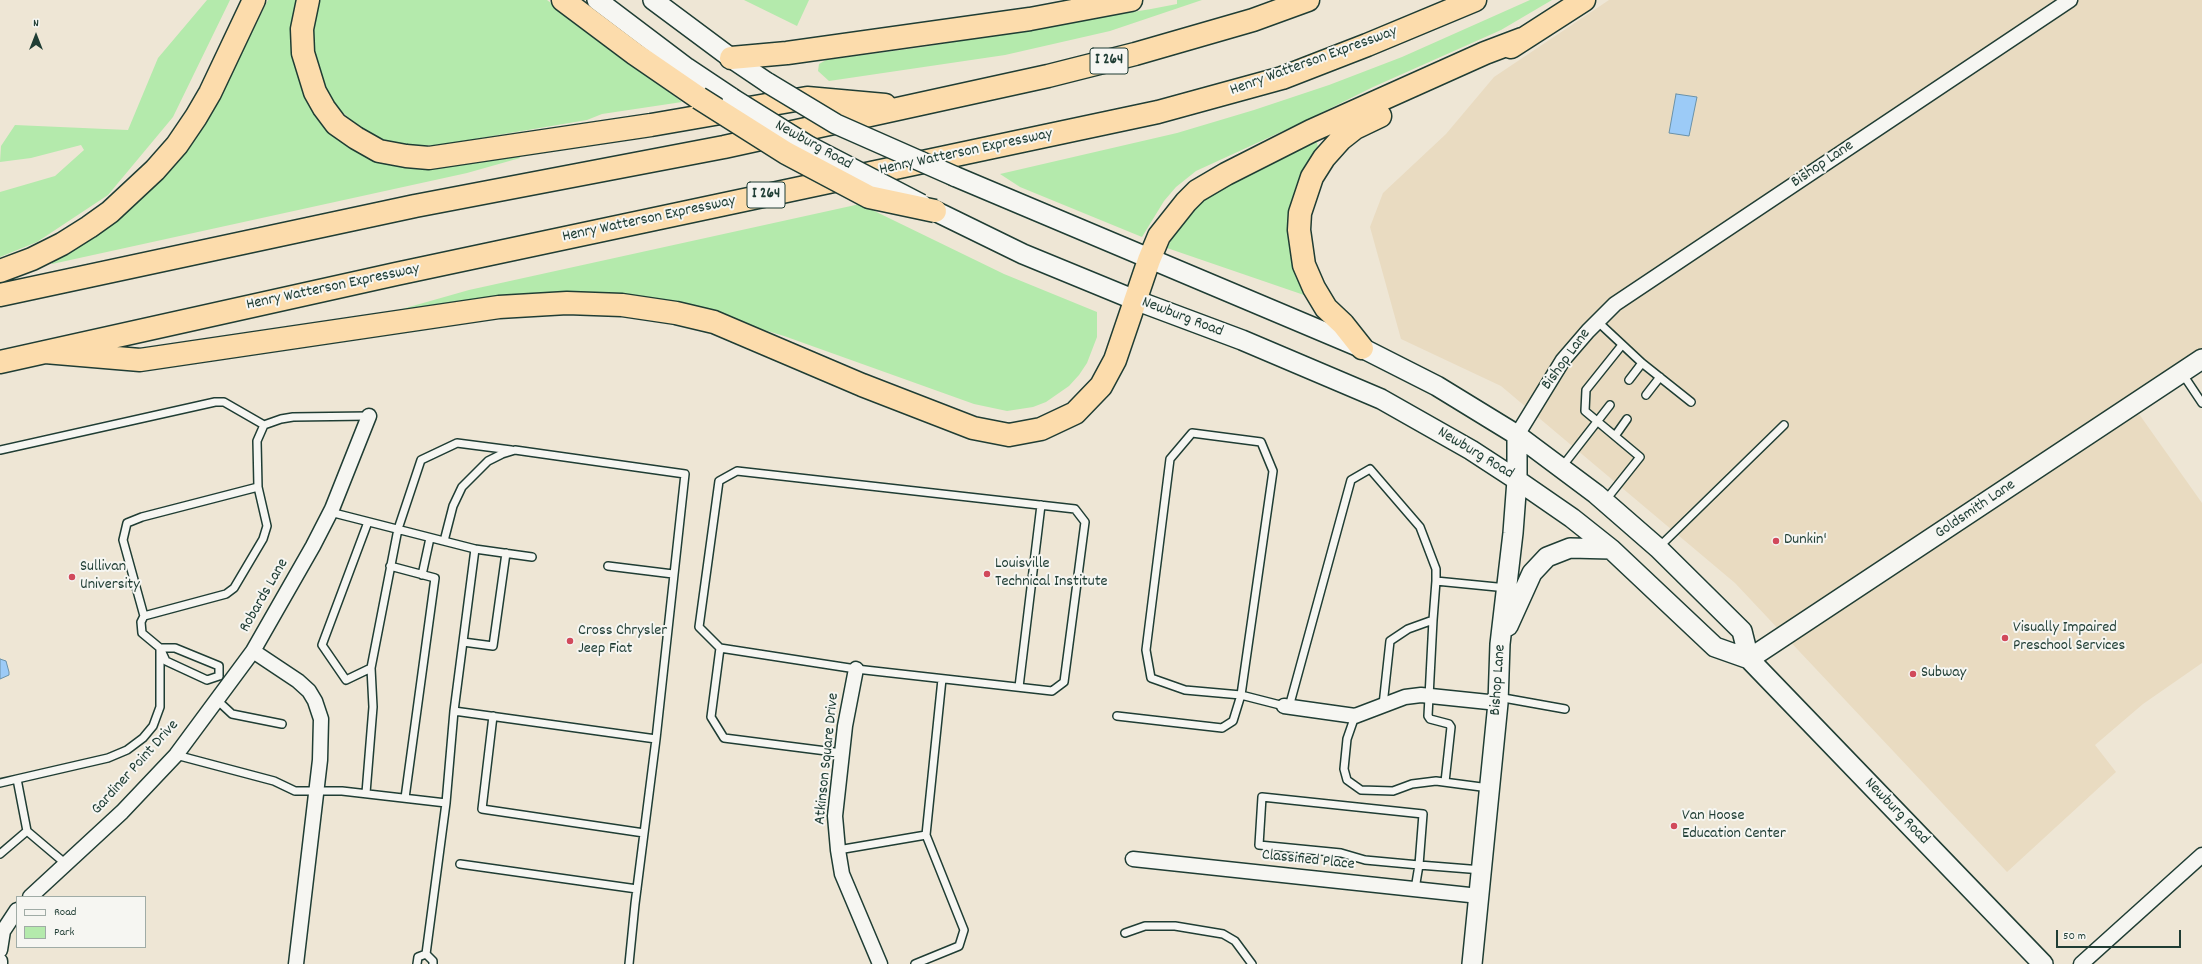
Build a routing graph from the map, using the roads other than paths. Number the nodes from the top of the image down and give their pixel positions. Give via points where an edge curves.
1 (254, 0) edge
2 (308, 0) edge
3 (563, 0) edge
4 (597, 0) edge
5 (653, 0) edge
6 (1131, 0) edge
7 (1308, 0) edge
8 (1475, 0) edge
9 (1584, 0) edge
10 (2070, 0) edge
11 (1522, 39) junction
12 (731, 58) junction
13 (906, 107) junction
14 (935, 211) junction
15 (1149, 260) junction
16 (0, 271) edge
17 (0, 295) edge
18 (1135, 300) junction
19 (1596, 321) junction
20 (1622, 345) junction
21 (1362, 348) junction
22 (45, 352) junction
23 (2202, 359) edge
24 (0, 362) edge
25 (1642, 363) junction
26 (2182, 373) junction
27 (1660, 377) junction
28 (1629, 380) dead end
29 (1646, 395) dead end
30 (1691, 402) dead end
31 (2202, 403) edge
32 (1610, 405) dead end
33 (369, 416) joint
34 (1627, 419) dead end
35 (1598, 422) junction
36 (264, 425) junction
37 (1784, 425) dead end
38 (1517, 435) junction
39 (1615, 436) junction
40 (0, 450) edge
41 (515, 450) junction
42 (1561, 468) junction
43 (1518, 480) junction
44 (258, 487) junction
45 (1605, 502) junction
46 (1041, 505) junction
47 (330, 512) junction
48 (368, 522) junction
49 (398, 529) junction
50 (430, 538) junction
51 (444, 541) junction
52 (1658, 548) junction
53 (475, 549) junction
54 (1611, 549) junction
55 (506, 553) junction
56 (532, 557) dead end
57 (390, 566) junction
58 (608, 566) dead end
59 (673, 574) junction
60 (422, 575) junction
61 (1436, 581) junction
62 (1507, 588) junction
63 (144, 616) junction
64 (1433, 620) junction
65 (463, 642) junction
66 (1500, 644) junction
67 (160, 648) junction
68 (720, 648) junction
69 (253, 650) junction
70 (1749, 659) junction
71 (370, 668) junction
72 (856, 669) junction
73 (942, 679) junction
74 (224, 680) junction
75 (1019, 687) junction
76 (1241, 694) junction
77 (1429, 696) junction
78 (216, 700) junction
79 (1498, 700) junction
80 (1383, 705) junction
81 (1287, 707) junction
82 (1565, 709) dead end
83 (454, 711) junction
84 (493, 716) junction
85 (1117, 716) dead end
86 (1355, 716) junction
87 (282, 724) dead end
88 (656, 739) junction
89 (842, 753) junction
90 (176, 755) junction
91 (17, 779) junction
92 (1445, 782) junction
93 (0, 783) edge
94 (1490, 789) junction
95 (317, 790) junction
96 (366, 793) junction
97 (406, 798) junction
98 (446, 803) junction
99 (27, 831) junction
100 (644, 833) junction
101 (926, 835) junction
102 (838, 850) junction
103 (0, 854) edge
104 (2202, 855) edge
105 (1133, 860) dead end
106 (66, 864) junction
107 (460, 864) dead end
108 (1419, 865) junction
109 (1482, 870) junction
110 (637, 889) junction
111 (1416, 889) junction
112 (31, 896) edge
113 (1480, 896) junction
114 (16, 912) edge
115 (1125, 933) dead end
116 (0, 950) edge
117 (426, 954) junction
118 (296, 964) edge
119 (417, 964) edge
120 (433, 964) edge
121 (629, 964) edge
122 (880, 964) edge
123 (916, 964) edge
124 (1252, 964) edge
125 (1472, 964) edge
126 (2043, 964) edge
127 (2081, 964) edge

1 - 16 highway via 210,93 177,144 155,170 110,212 89,227 62,244
2 - 13 highway via 302,29 304,53 315,92 324,108 336,124 356,138 380,151 406,156 429,158 651,125 807,98
3 - 14 highway, bridge via 699,98 786,153 869,197
4 - 14 main road, Newburg Road, bridge via 687,68 732,98 809,146
5 - 12 main road, Newburg Road
6 - 12 highway via 1030,19 787,54
7 - 13 highway, I 264 via 1252,20 1135,54
8 - 22 highway, Henry Watterson Expressway / I 264 via 1282,78 1164,111 404,272
9 - 11 highway
10 - 19 street, Bishop Lane via 1634,290
11 - 15 highway via 1311,131 1197,191 1159,236
11 - 21 highway via 1491,63 1355,128 1324,158 1312,177 1300,213 1300,247 1304,265 1326,308
12 - 15 main road, Newburg Road, bridge via 836,124
13 - 17 highway, I 264 via 724,147 415,206
14 - 18 main road, Newburg Road via 1023,254
15 - 18 highway
15 - 21 main road, Newburg Road
18 - 22 highway via 1115,360 1101,386 1075,413 1058,423 1009,435 965,426 714,322 622,305 567,303 499,307 140,360
18 - 43 main road, Newburg Road via 1242,340 1380,399 1471,450
19 - 20 lane
19 - 38 street, Bishop Lane via 1563,360
20 - 25 lane
20 - 35 lane via 1586,390 1585,410
21 - 38 main road, Newburg Road via 1437,386
22 - 24 highway, Henry Watterson Expressway / I 264
23 - 26 main road, Goldsmith Lane
25 - 27 lane
25 - 28 lane
26 - 31 lane
26 - 70 main road, Goldsmith Lane
27 - 29 lane
27 - 30 lane
32 - 35 lane
33 - 36 lane via 281,418
33 - 47 street, Robards Lane
34 - 39 lane
35 - 39 lane
35 - 42 lane
36 - 40 lane via 224,402 215,402
36 - 44 lane via 256,441
37 - 52 lane
38 - 42 main road, Newburg Road
38 - 43 main road, Bishop Lane
39 - 45 lane via 1640,457
41 - 49 lane via 457,443 420,460
41 - 51 lane via 488,461 462,487 454,500
41 - 59 lane via 685,474
42 - 45 main road, Newburg Road
43 - 54 main road, Newburg Road
43 - 62 main road, Bishop Lane
44 - 63 lane via 267,526 263,539 234,588 226,594
44 - 63 lane via 142,517 127,524 123,540
45 - 52 main road, Newburg Road
46 - 68 lane via 737,471 719,481 699,627
46 - 75 lane
46 - 75 lane via 1075,508 1085,522 1064,682 1052,691
47 - 48 lane
47 - 69 street, Robards Lane
48 - 49 lane
48 - 71 lane via 322,645 346,680
49 - 50 lane
49 - 57 lane
50 - 51 lane
50 - 60 lane
51 - 53 lane
52 - 70 main road, Newburg Road via 1742,631
53 - 55 lane
53 - 65 lane
54 - 66 main road via 1570,548 1546,557 1532,573
54 - 70 main road, Newburg Road via 1715,647
55 - 56 lane
55 - 65 lane via 493,646
57 - 60 lane
57 - 71 lane
58 - 59 lane
59 - 88 lane
60 - 97 lane via 435,578
61 - 62 lane
61 - 64 lane
61 - 81 lane via 1436,569 1420,527 1370,470 1352,480
62 - 66 main road, Bishop Lane
63 - 67 lane via 141,622 142,633
64 - 77 lane
64 - 80 lane via 1408,629 1390,641
65 - 83 lane
66 - 79 main road, Bishop Lane
67 - 74 lane via 166,661 207,680
67 - 74 lane via 175,648 218,666
67 - 91 lane via 160,707 153,726 143,738 127,750 108,758
68 - 72 lane
68 - 89 lane via 711,718 724,738
69 - 74 street, Gardiner Point Drive
69 - 95 street, Robards Lane via 298,681 315,701 322,733
70 - 126 main road, Newburg Road
71 - 96 lane via 373,707
72 - 73 lane
72 - 89 street, Atkinson Square Drive
73 - 75 lane
73 - 101 lane
74 - 78 street, Gardiner Point Drive
76 - 76 lane via 1185,690 1151,678 1146,650 1170,459 1192,433 1261,442 1274,471
76 - 81 lane
76 - 85 lane via 1233,720 1222,728
77 - 79 street
77 - 80 street via 1405,697
77 - 92 lane via 1430,719 1449,724 1451,727
78 - 87 lane via 232,714
78 - 90 street, Gardiner Point Drive
79 - 82 lane
79 - 94 main road, Bishop Lane
80 - 86 street
81 - 86 street
83 - 84 lane
83 - 98 lane
84 - 88 lane
84 - 100 lane via 482,809
86 - 92 lane via 1347,739 1344,769 1347,780 1361,790 1381,791 1393,791 1412,784
88 - 100 lane
89 - 102 street, Atkinson Square Drive via 835,816
90 - 95 lane via 274,781 295,791
90 - 106 street, Gardiner Point Drive via 122,812
91 - 93 lane
91 - 99 lane
92 - 94 lane
94 - 109 main road, Bishop Lane
95 - 96 lane
95 - 118 street, Robards Lane
96 - 97 lane
97 - 98 lane
98 - 117 lane
99 - 103 lane
99 - 106 lane
100 - 110 lane
101 - 102 lane
101 - 123 lane via 964,930 959,946
102 - 122 street, Atkinson Square Drive via 842,874
104 - 127 street
105 - 111 street, Classified Place
106 - 112 street, Gardiner Point Drive
107 - 110 lane
108 - 108 lane via 1423,814 1262,797 1259,845 1341,853 1365,860
108 - 109 lane
108 - 111 lane
109 - 113 main road, Bishop Lane
110 - 121 lane
111 - 113 street, Classified Place
113 - 125 main road, Bishop Lane
114 - 116 street via 3,931
115 - 124 lane via 1146,926 1175,926 1223,934 1235,941
117 - 119 lane via 418,957
117 - 120 lane via 433,960

